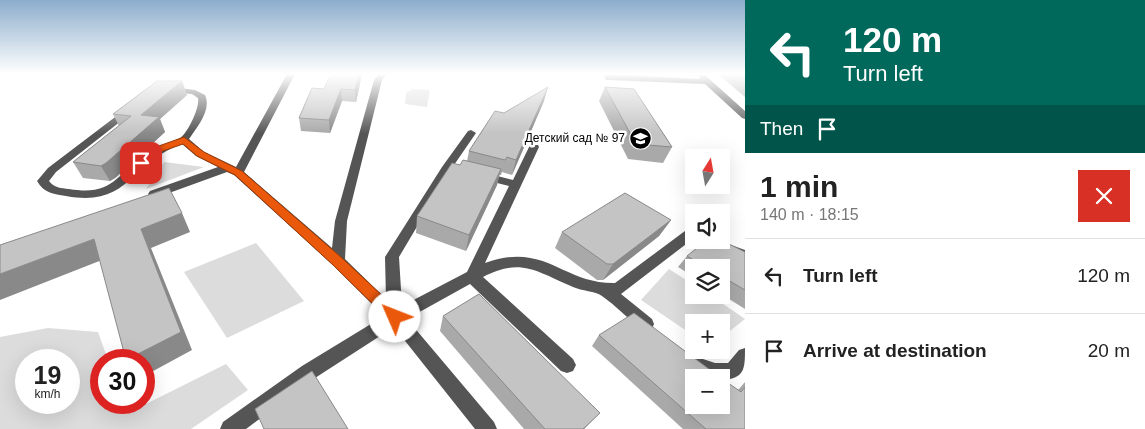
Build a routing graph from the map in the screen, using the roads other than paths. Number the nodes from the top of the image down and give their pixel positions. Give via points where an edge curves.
1 (198, 94) edge
2 (279, 94) edge
3 (374, 94) edge
4 (722, 94) edge
5 (140, 103) edge
6 (743, 112) edge
7 (471, 133) dead end
8 (184, 140) junction
9 (534, 147) dead end
10 (447, 167) junction
11 (233, 171) junction
12 (515, 184) junction
13 (146, 197) edge
14 (685, 243) edge
15 (728, 249) edge
16 (745, 256) edge
17 (338, 261) junction
18 (472, 276) junction
19 (606, 291) junction
20 (395, 317) junction
21 (656, 332) edge
22 (745, 356) edge
23 (688, 359) edge
24 (567, 365) dead end
25 (230, 429) edge
26 (488, 429) edge

1 - 8 street via 203,96 204,106
2 - 11 street
3 - 17 street via 341,221
4 - 6 street
5 - 8 street via 52,170 43,181 45,186 68,194 106,192 150,155
7 - 10 street
8 - 11 street via 200,154
9 - 12 street
10 - 12 street
10 - 20 street via 392,257
11 - 13 street
11 - 17 street
12 - 18 street
14 - 19 street via 618,289
15 - 16 street
17 - 20 street
18 - 19 street via 501,263 526,261 540,263 578,284
18 - 20 street
18 - 24 street
19 - 21 street
20 - 25 street via 266,400
20 - 26 street
22 - 23 street via 732,371 714,372

